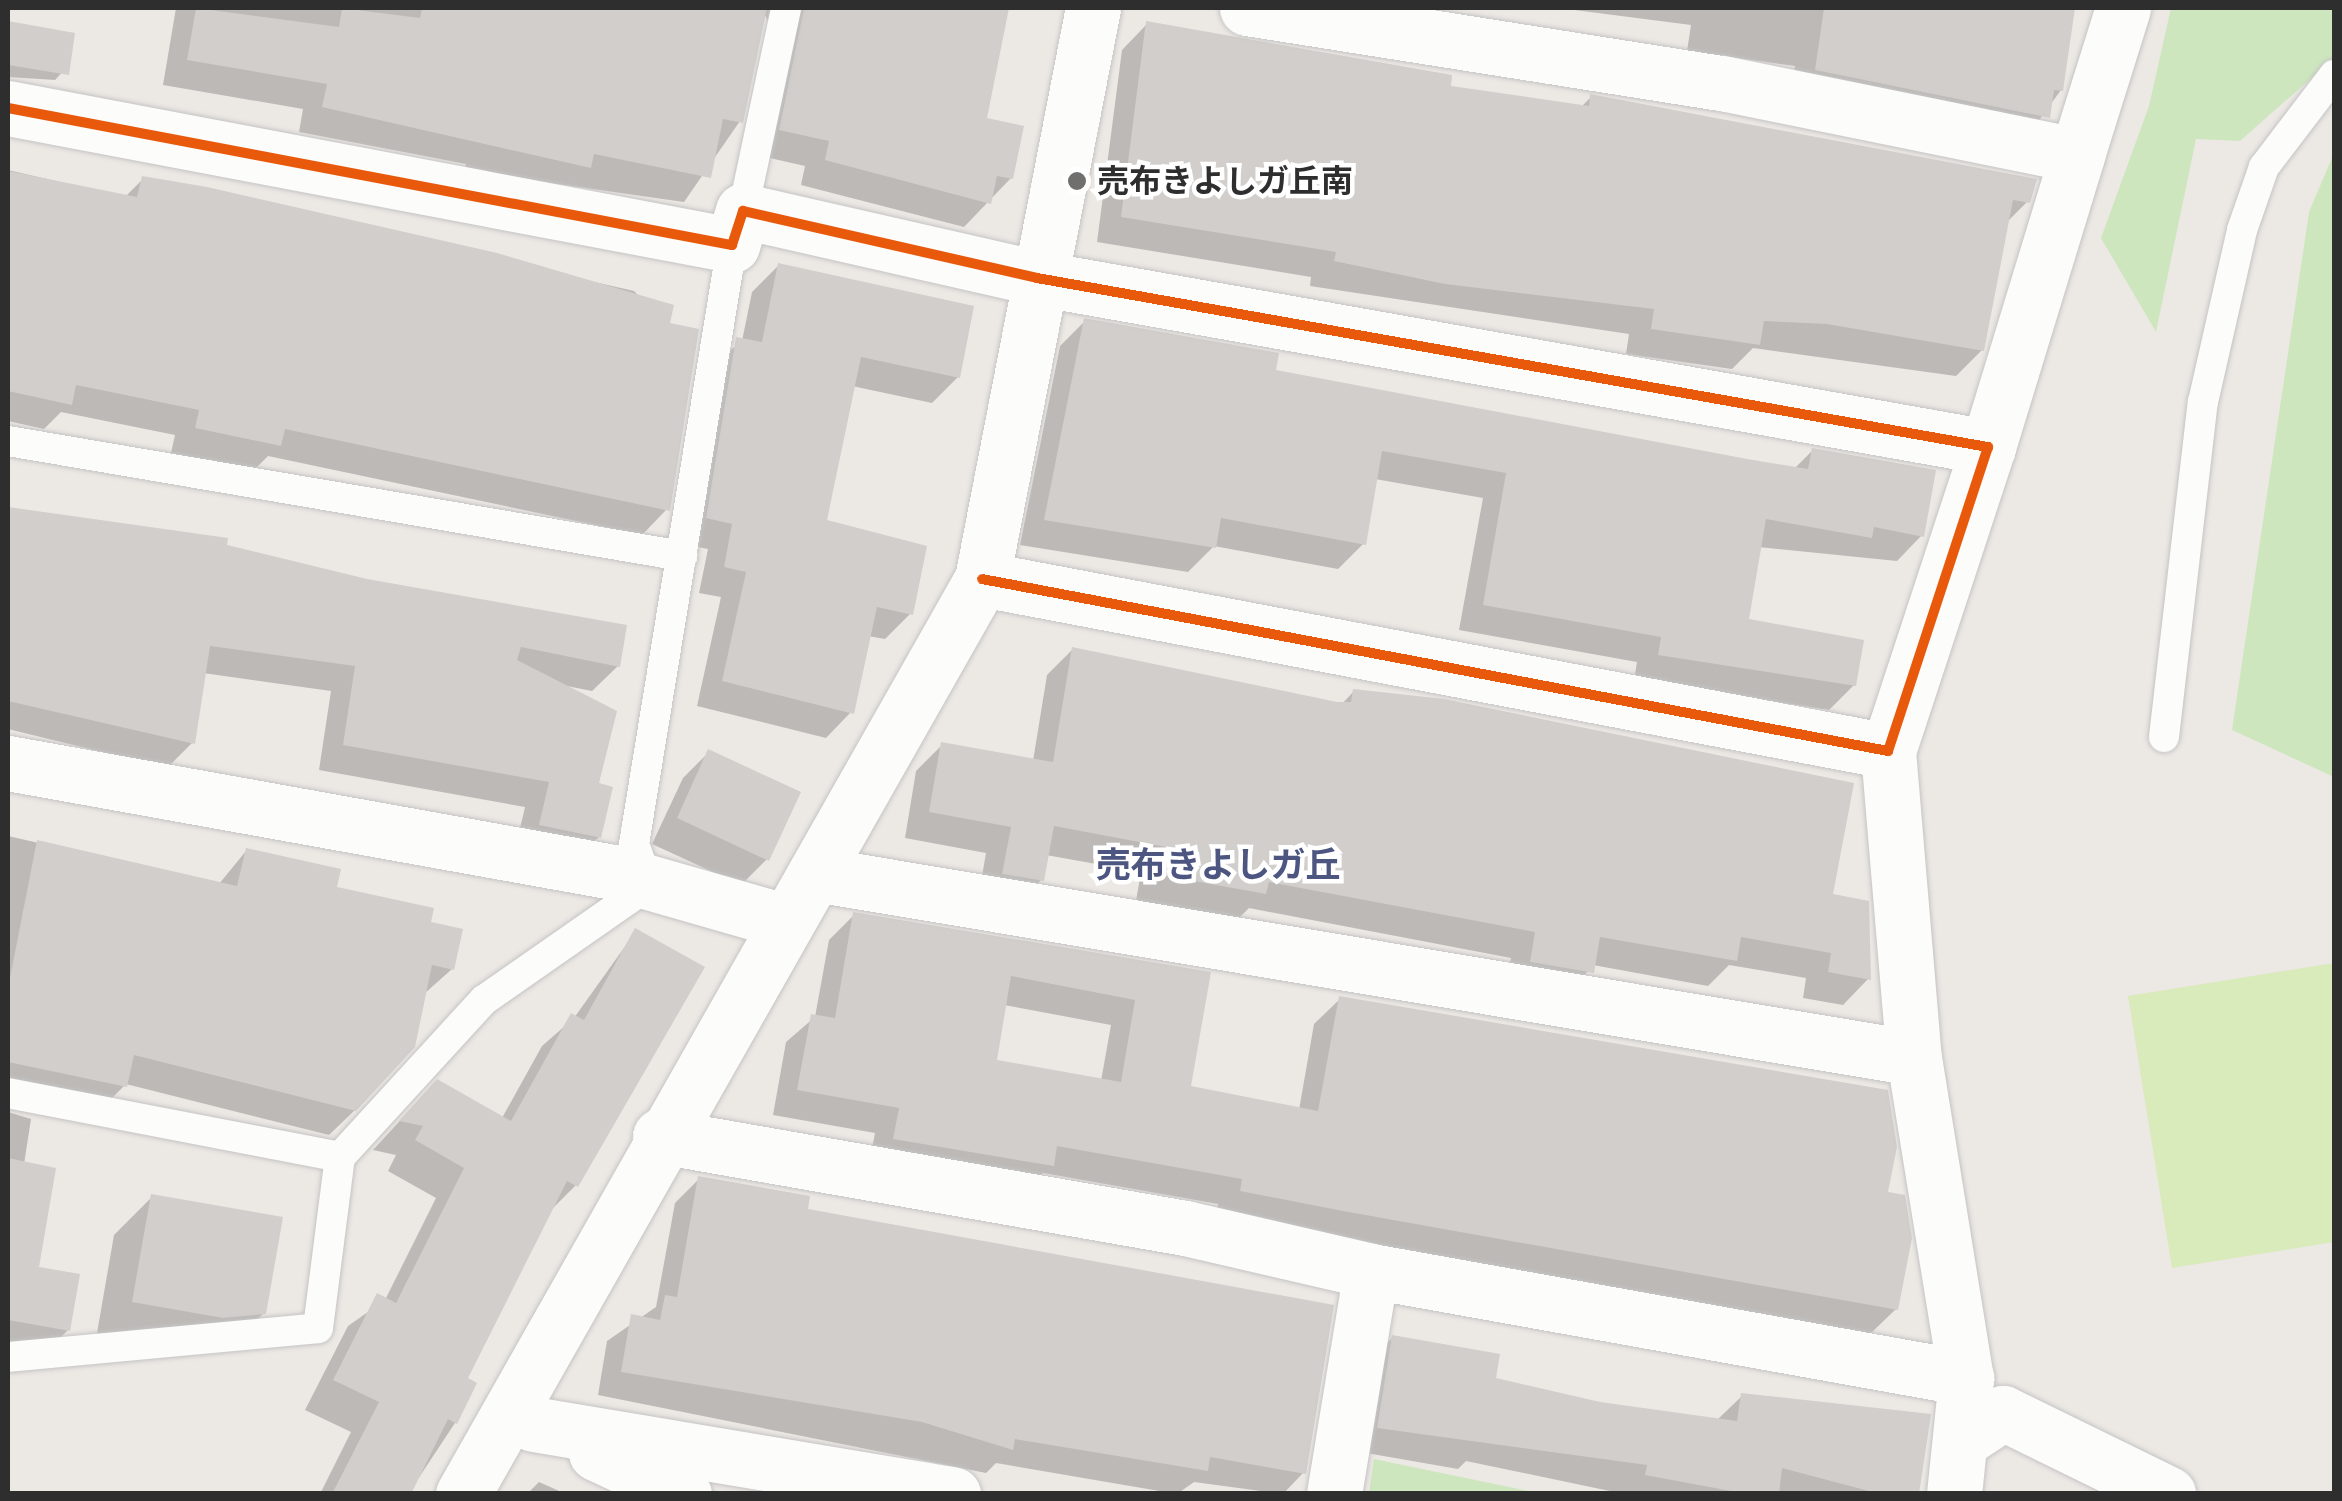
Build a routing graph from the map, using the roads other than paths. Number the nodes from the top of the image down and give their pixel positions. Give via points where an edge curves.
1 (786, 8) edge
2 (1094, 8) edge
3 (1247, 8) edge
4 (2122, 8) edge
5 (2334, 74) edge
6 (8, 108) edge
7 (2077, 155) junction
8 (738, 228) junction
9 (1037, 278) junction
10 (8, 441) edge
11 (1988, 447) junction
12 (682, 556) junction
13 (982, 579) junction
14 (2164, 737) dead end
15 (1888, 751) junction
16 (8, 763) edge
17 (815, 874) junction
18 (649, 884) junction
19 (784, 921) junction
20 (1914, 1058) junction
21 (8, 1093) edge
22 (660, 1136) junction
23 (340, 1157) junction
24 (1372, 1270) junction
25 (8, 1357) edge
26 (1966, 1378) junction
27 (520, 1419) junction
28 (1962, 1440) junction
29 (462, 1494) edge
30 (684, 1494) edge
31 (953, 1494) edge
32 (1334, 1494) edge
33 (1954, 1494) edge
34 (2168, 1494) edge

1 - 8 lane
2 - 9 street
3 - 7 street via 1722,83
4 - 7 street
5 - 14 lane via 2264,167 2242,230 2203,402
6 - 8 street
7 - 11 street
8 - 9 street
8 - 12 lane
9 - 11 street
9 - 13 street
10 - 12 lane
11 - 15 street
12 - 18 lane via 634,844
13 - 15 street
13 - 17 street
15 - 20 street
16 - 18 street
17 - 19 street
17 - 20 street
18 - 19 street
18 - 23 lane via 484,1000
19 - 22 street
20 - 26 street
21 - 23 lane
22 - 24 street via 1185,1228
22 - 27 street
23 - 25 lane via 318,1328
24 - 26 street
24 - 32 street
26 - 28 street
27 - 29 street
27 - 30 street
27 - 31 street
28 - 33 street
28 - 34 street via 2003,1413

